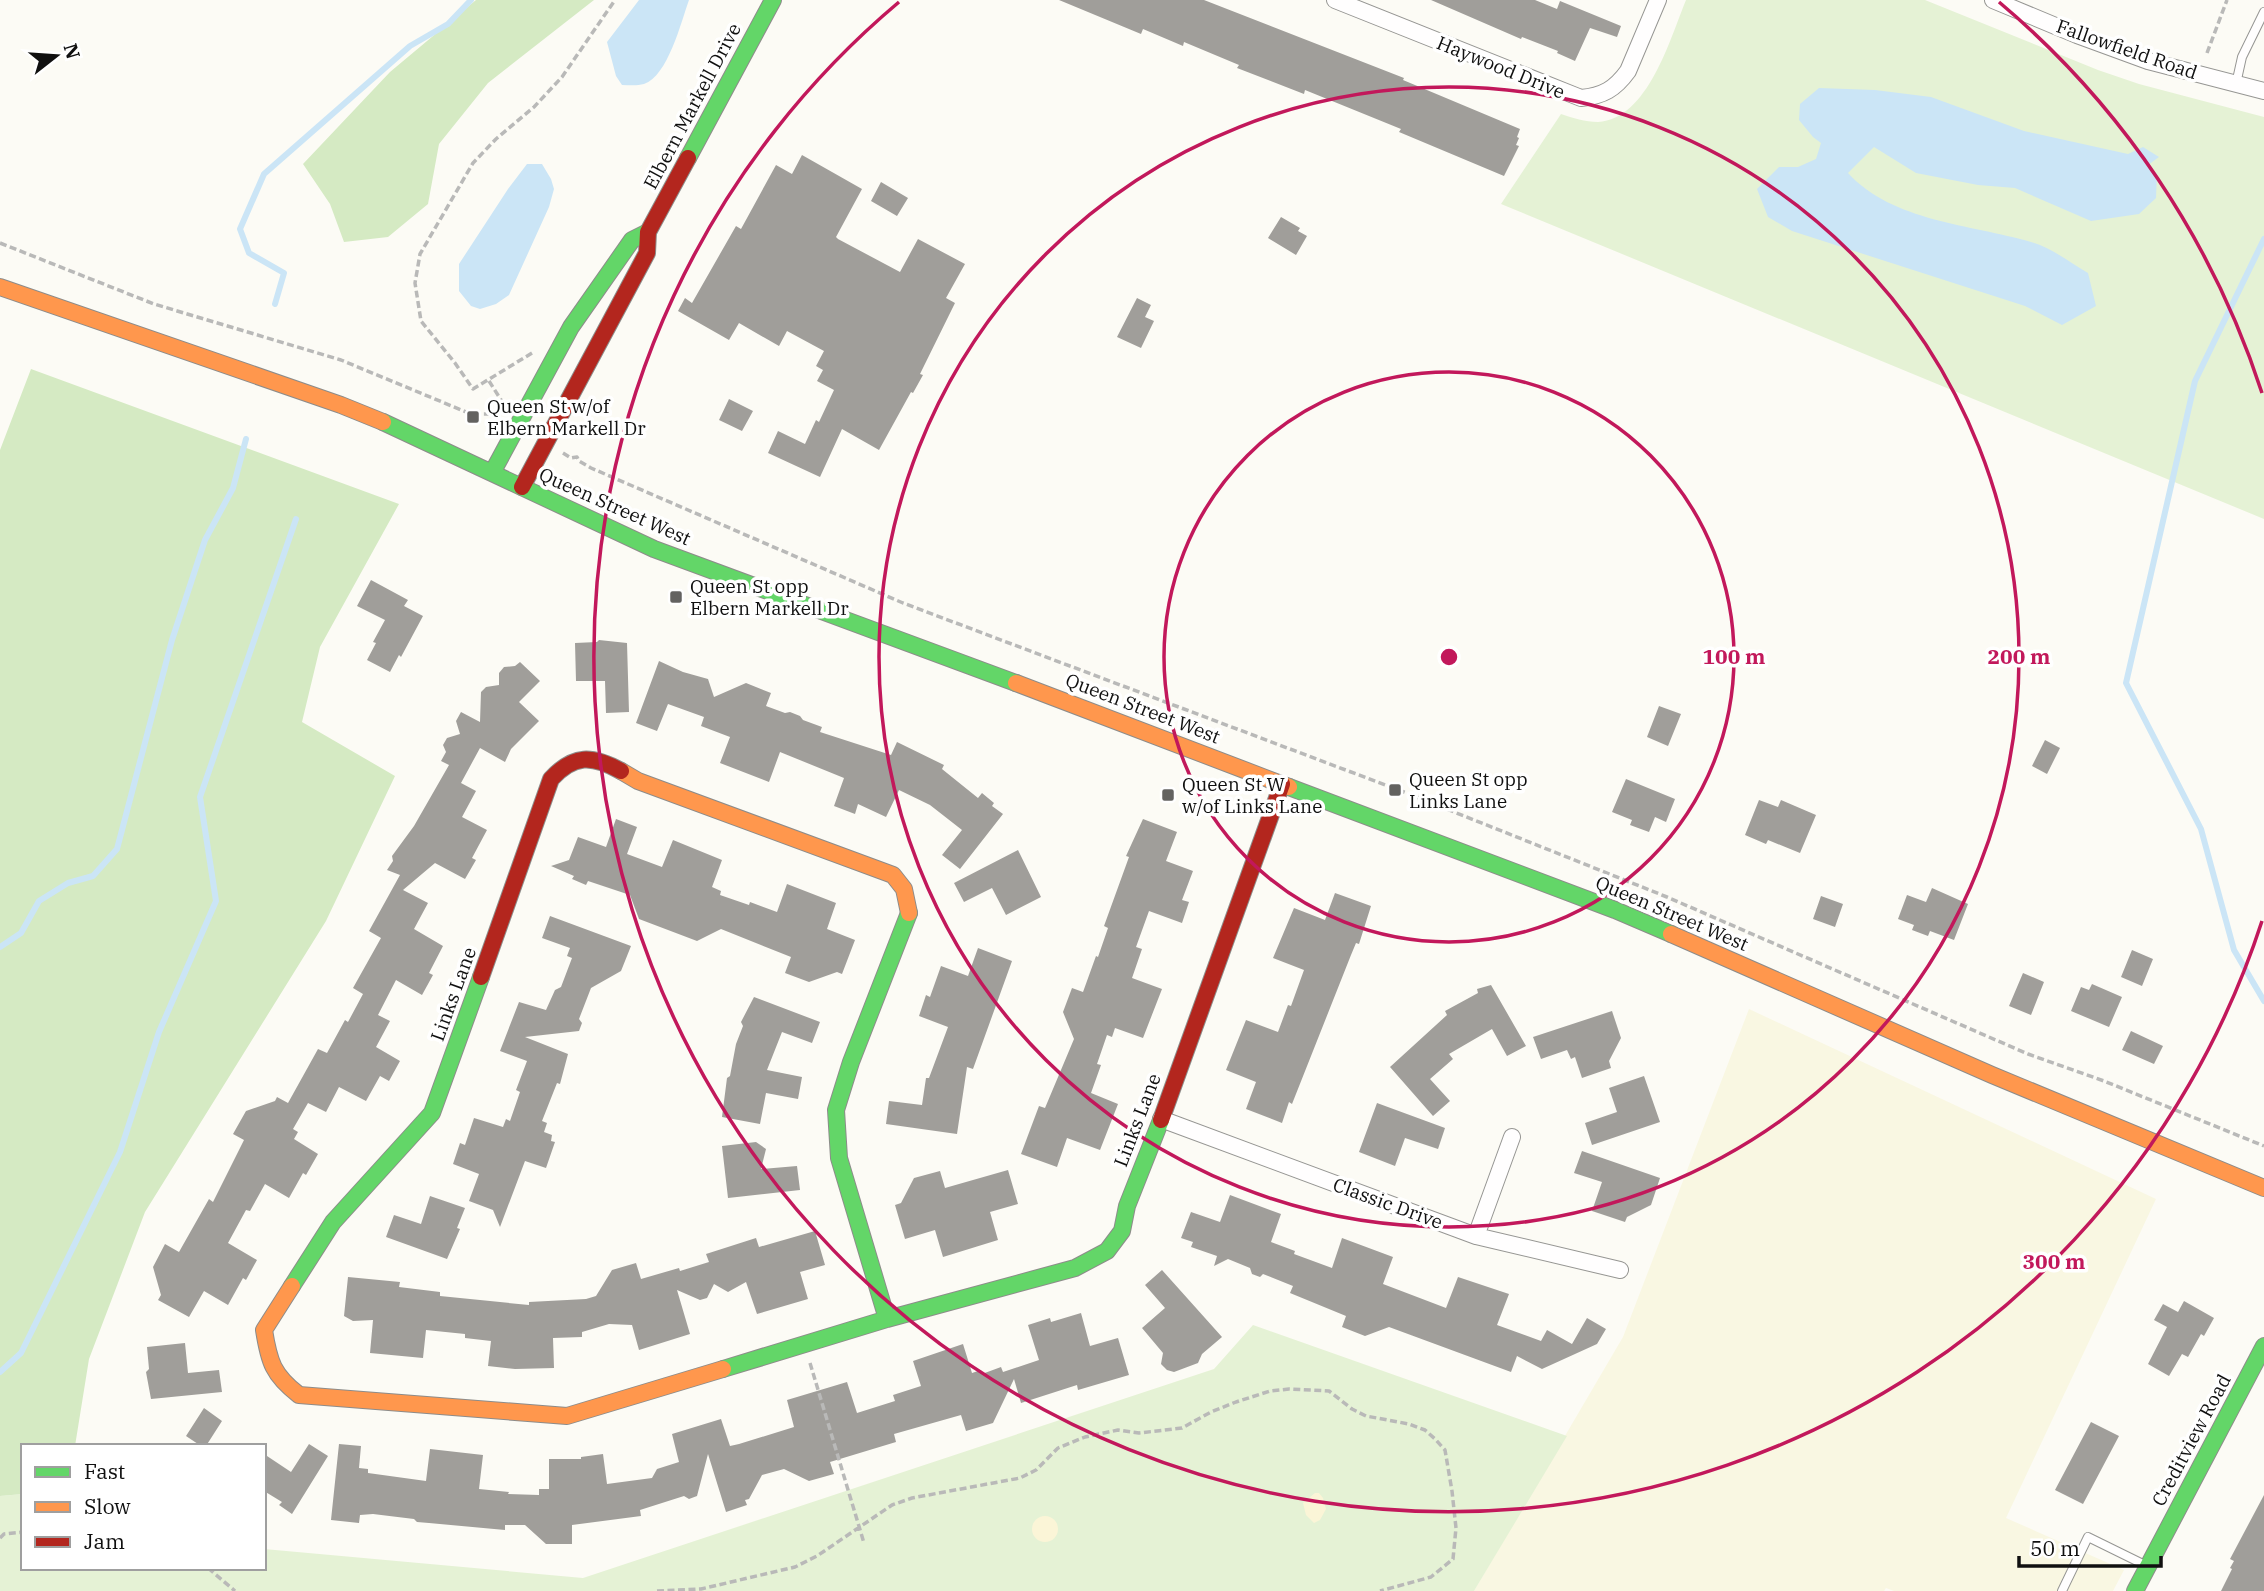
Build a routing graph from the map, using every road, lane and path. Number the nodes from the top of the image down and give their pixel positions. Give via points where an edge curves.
1 (614, 0) edge
2 (773, 0) edge
3 (1335, 0) edge
4 (1658, 0) edge
5 (1993, 0) edge
6 (2227, 0) edge
7 (2264, 12) edge
8 (2207, 53) dead end
9 (2235, 84) junction
10 (2264, 91) edge
11 (648, 232) junction
12 (0, 243) edge
13 (0, 287) edge
14 (532, 353) dead end
15 (489, 380) junction
16 (503, 403) dead end
17 (495, 417) dead end
18 (571, 457) dead end
19 (492, 473) junction
20 (522, 487) junction
21 (1282, 783) junction
22 (1161, 1119) junction
23 (1512, 1137) dead end
24 (2264, 1146) edge
25 (2264, 1188) edge
26 (1476, 1236) junction
27 (1620, 1270) dead end
28 (887, 1320) junction
29 (804, 1345) junction
30 (2264, 1346) edge
31 (858, 1527) junction
32 (21, 1532) edge
33 (0, 1538) edge
34 (864, 1542) dead end
35 (2148, 1566) junction
36 (210, 1570) edge
37 (236, 1591) edge
38 (657, 1591) edge
39 (1380, 1591) edge
40 (2062, 1591) edge
41 (2135, 1591) edge

1 - 15 path via 562,77 473,163 420,254 415,283 421,321 473,389
2 - 11 street, Elbern Markell Drive
3 - 4 street, Haywood Drive via 1581,98 1603,95 1621,80
5 - 9 street, Fallowfield Road via 2148,61
6 - 8 path
7 - 9 lane via 2242,57
9 - 10 street, Fallowfield Road
11 - 19 street, Elbern Markell Drive via 632,240 571,327
11 - 20 street, Elbern Markell Drive via 647,253
12 - 17 path via 121,292 355,365 471,414
13 - 19 street, Queen Street West via 341,405
14 - 15 path
15 - 16 path
18 - 24 path via 902,603 1404,792 1667,897 2028,1054
19 - 20 street, Queen Street West
20 - 21 street, Queen Street West via 654,549
21 - 22 street, Links Lane
21 - 25 street, Queen Street West via 1615,911
22 - 26 street, Classic Drive
22 - 28 street, Links Lane via 1122,1231 1107,1251 1075,1268
23 - 26 street
26 - 27 street, Classic Drive
28 - 29 street, Links Lane
28 - 29 street, Links Lane via 839,1158 836,1110 910,915 904,888 893,875 638,780 614,764 589,760 568,764 551,779 432,1113 333,1222 264,1330 269,1363 282,1382 299,1395 567,1416
29 - 31 path
30 - 35 street, Creditview Road
31 - 34 path
31 - 38 path via 795,1567 701,1589
31 - 39 path via 912,1498 1030,1475 1059,1448 1085,1437 1118,1430 1139,1433 1182,1428 1211,1412 1270,1391 1320,1389 1366,1416 1425,1430 1445,1450 1456,1528 1452,1559 1431,1577
32 - 33 path
35 - 40 lane via 2088,1537
35 - 41 street, Creditview Road
36 - 37 path

